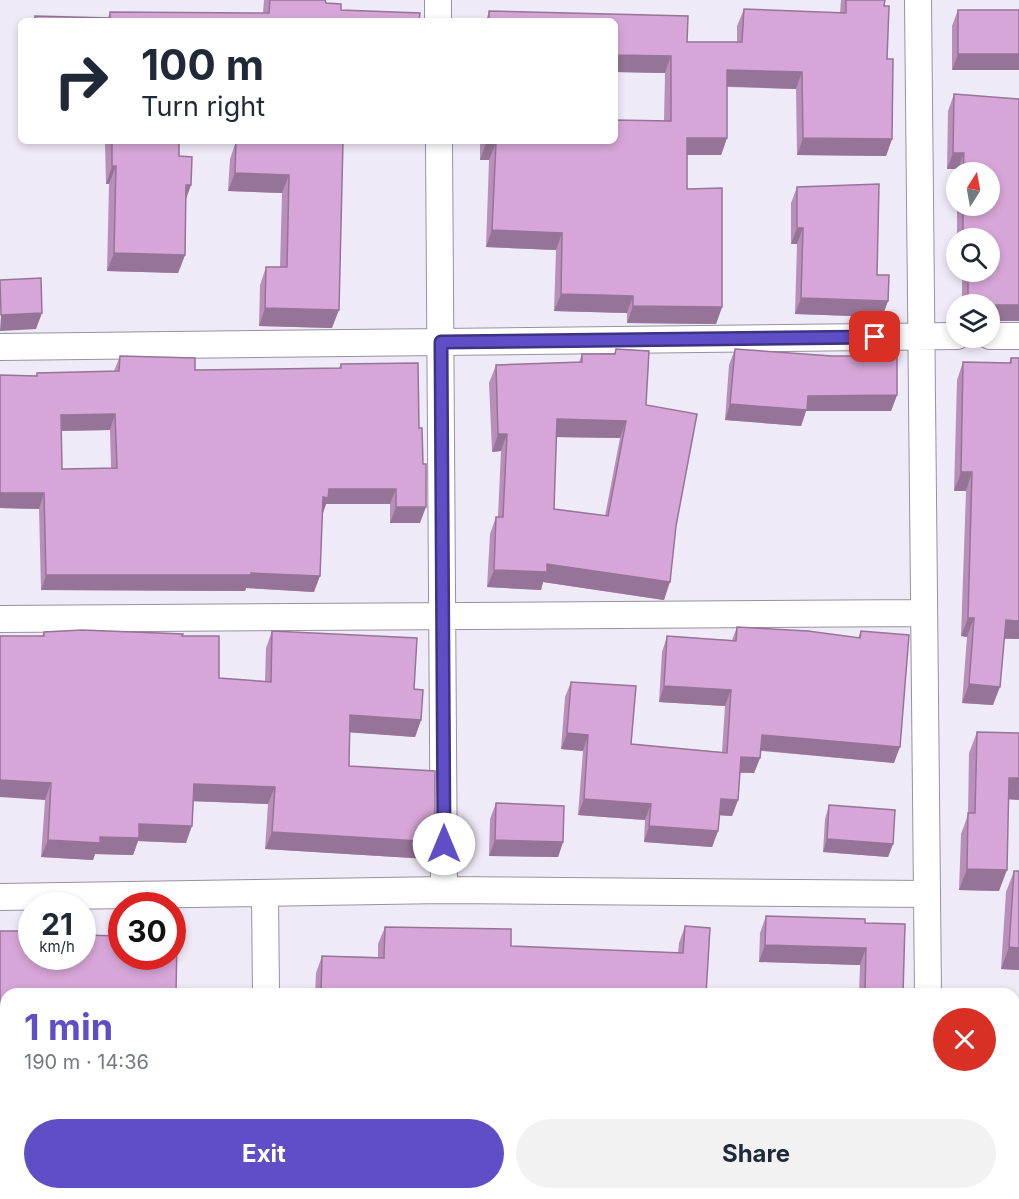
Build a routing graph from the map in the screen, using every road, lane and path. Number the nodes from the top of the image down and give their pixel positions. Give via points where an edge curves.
1 (438, 0) edge
2 (918, 0) edge
3 (438, 18) edge
4 (439, 144) edge
5 (946, 336) edge
6 (1000, 336) edge
7 (1019, 336) edge
8 (921, 337) junction
9 (441, 342) junction
10 (0, 347) edge
11 (923, 612) junction
12 (443, 616) junction
13 (0, 619) edge
14 (444, 890) junction
15 (927, 894) junction
16 (265, 895) junction
17 (0, 897) edge
18 (266, 988) edge
19 (928, 988) edge

1 - 3 street
2 - 8 street
4 - 9 street
5 - 8 street
6 - 7 street
8 - 9 street
8 - 11 street
9 - 10 street
9 - 12 street
11 - 12 street
11 - 15 street
12 - 13 street
12 - 14 street
14 - 15 street
14 - 16 street
15 - 19 street
16 - 17 street
16 - 18 street

